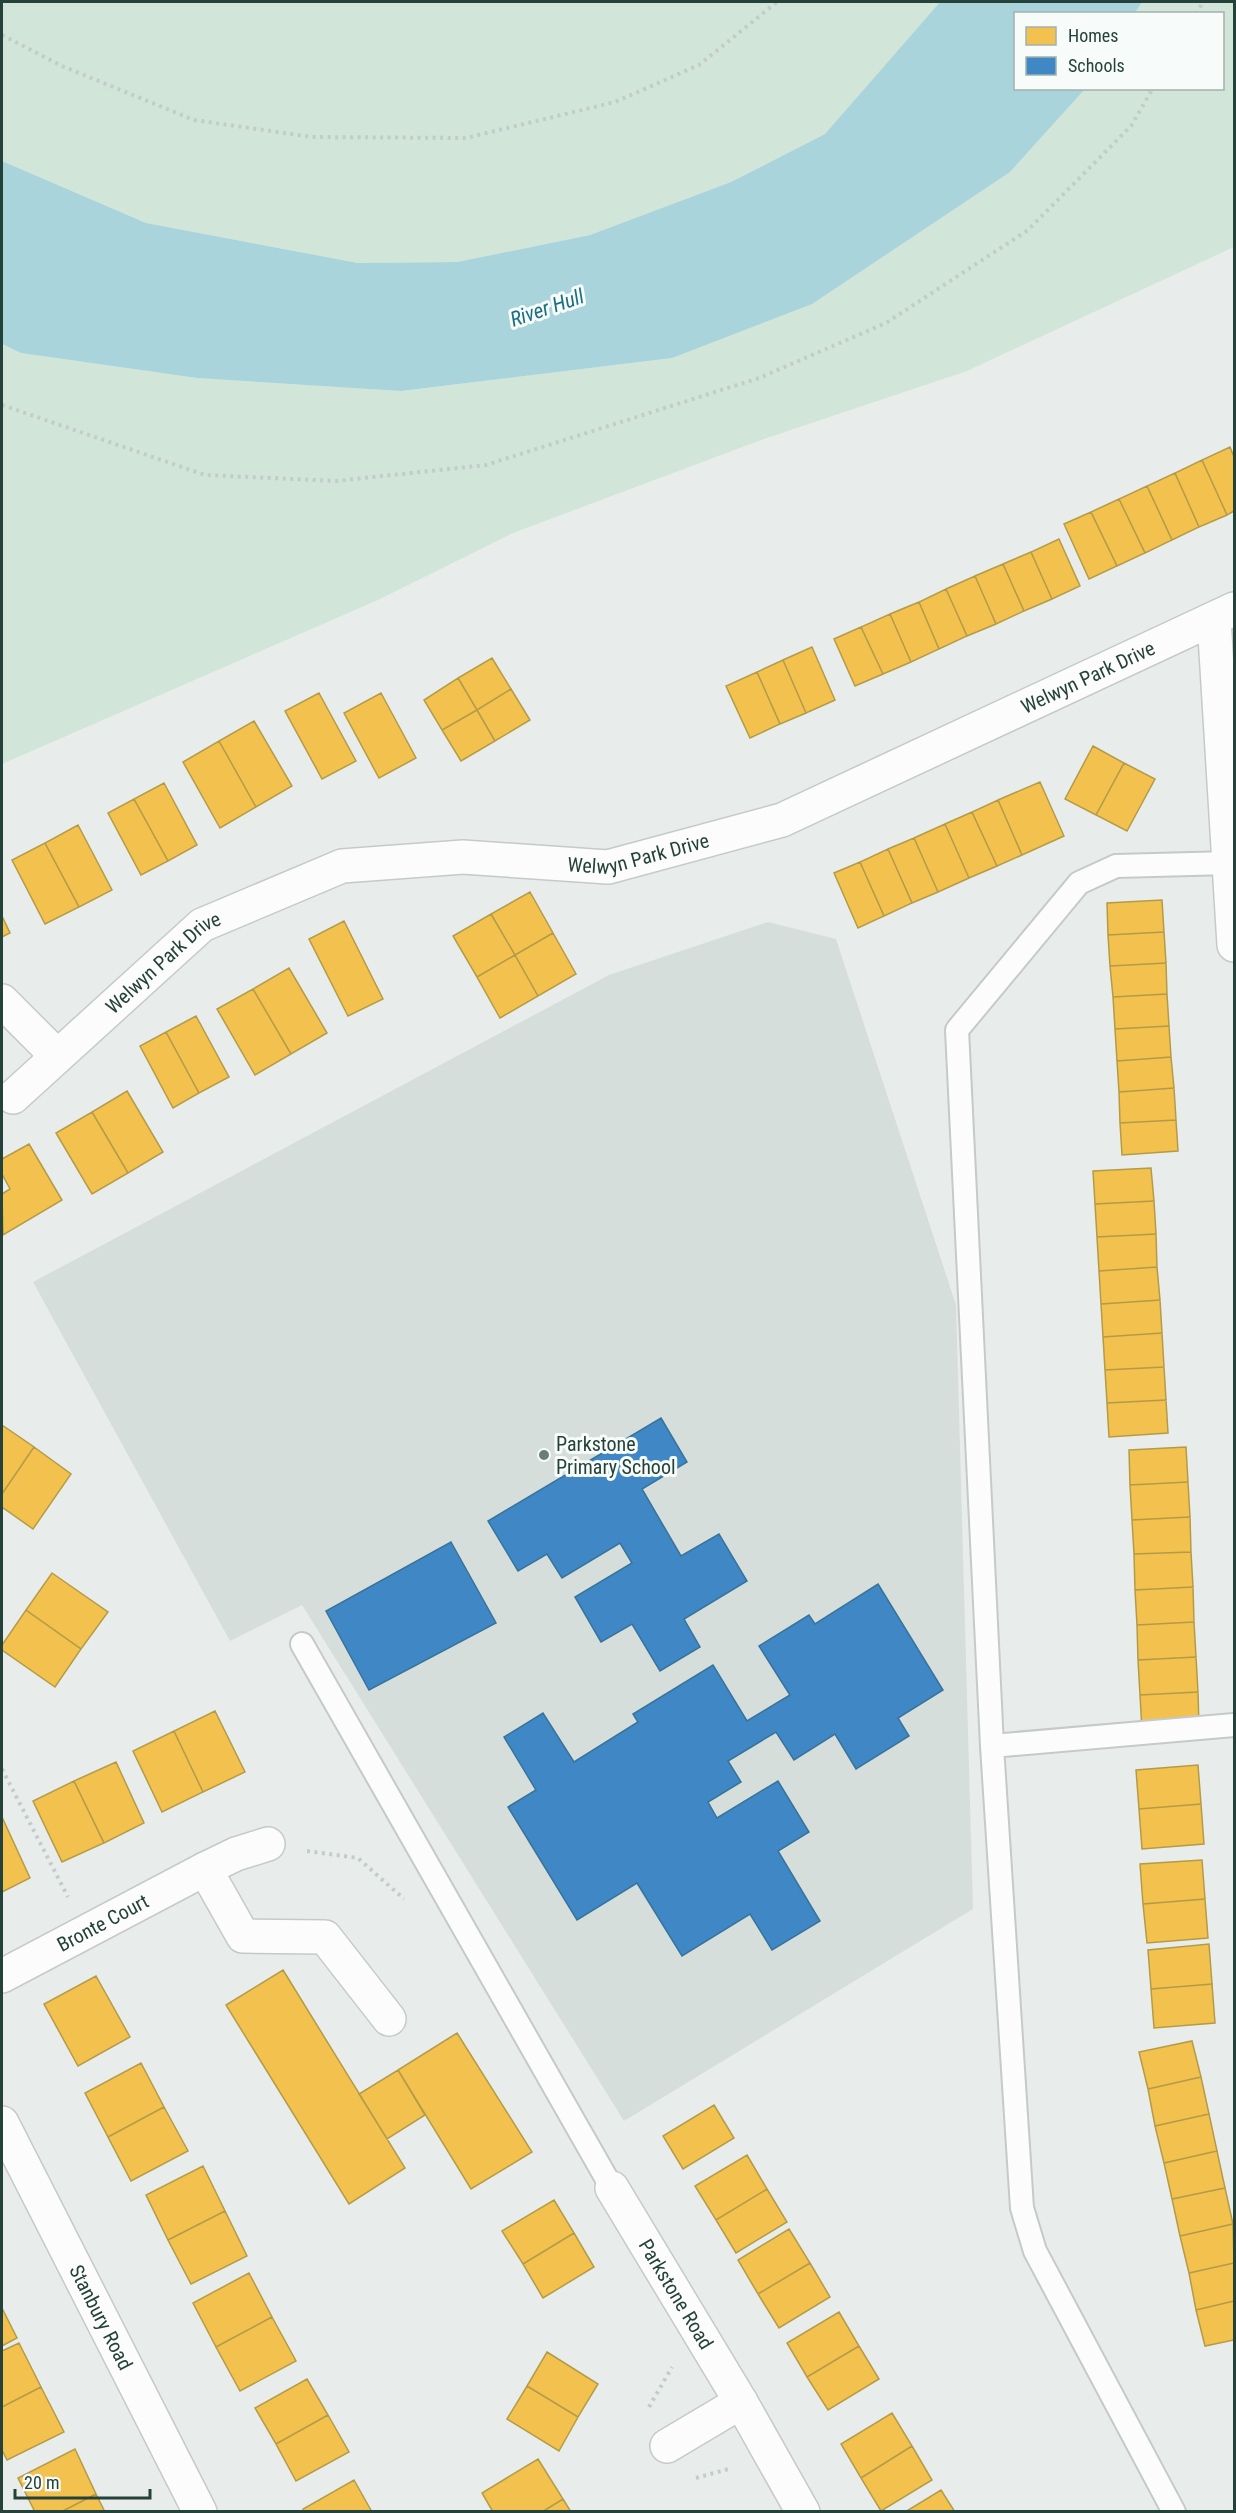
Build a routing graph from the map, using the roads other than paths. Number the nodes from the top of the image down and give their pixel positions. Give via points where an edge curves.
1 (1224, 614) edge
2 (1230, 863) junction
3 (1234, 945) edge
4 (2, 1000) edge
5 (57, 1056) junction
6 (13, 1097) dead end
7 (302, 1644) dead end
8 (1234, 1725) edge
9 (992, 1746) junction
10 (268, 1844) road end
11 (205, 1869) junction
12 (2, 1976) edge
13 (389, 2019) dead end
14 (2, 2123) edge
15 (612, 2188) joint
16 (741, 2402) junction
17 (667, 2446) dead end
18 (200, 2511) edge
19 (803, 2511) edge
20 (1174, 2511) edge

1 - 2 street
1 - 5 street, Welwyn Park Drive via 782,819 608,867 463,857 342,866 202,925
2 - 3 street
2 - 9 lane via 1116,866 1079,882 957,1030
4 - 5 street
5 - 6 street, Welwyn Park Drive
7 - 15 lane
8 - 9 lane
9 - 20 lane via 1022,2208 1035,2252
10 - 11 street, Bronte Court
11 - 12 street, Bronte Court
11 - 13 street via 243,1936 325,1937
14 - 18 street, Stanbury Road
15 - 16 street, Parkstone Road
16 - 17 street
16 - 19 street, Parkstone Road

